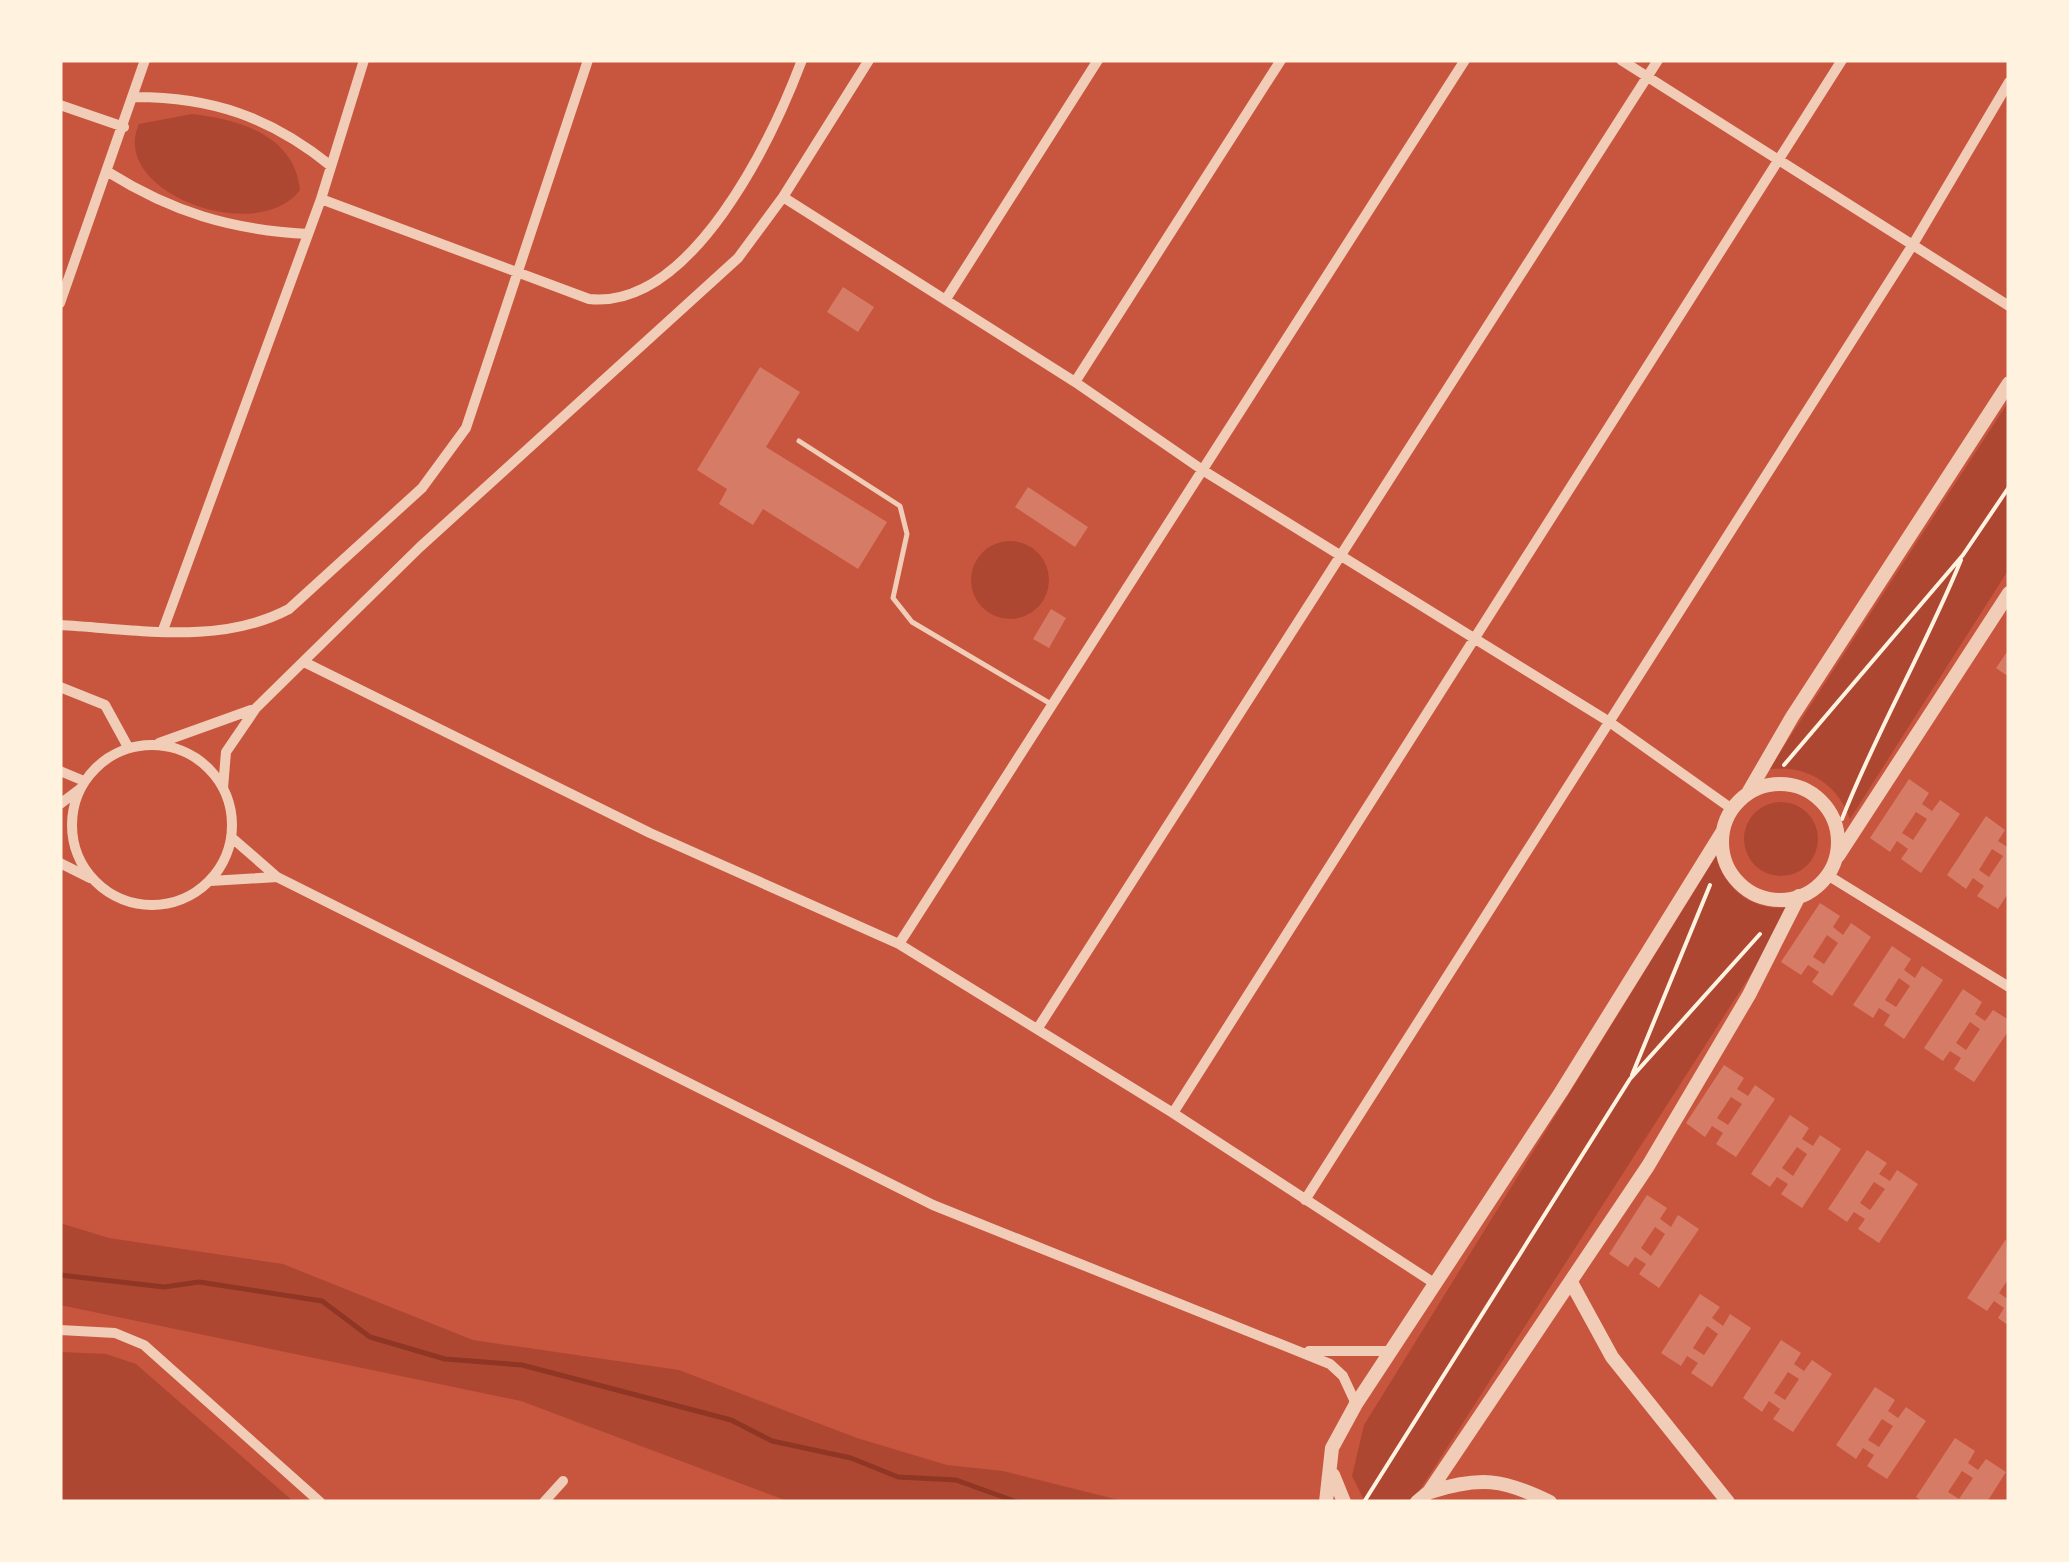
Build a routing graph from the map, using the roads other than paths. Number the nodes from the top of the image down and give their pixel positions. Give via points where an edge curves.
1 (145, 60) edge
2 (364, 60) edge
3 (588, 60) edge
4 (802, 60) edge
5 (869, 60) edge
6 (1098, 60) edge
7 (1281, 60) edge
8 (1465, 60) edge
9 (1621, 60) edge
10 (1658, 60) edge
11 (1842, 60) edge
12 (1648, 77) junction
13 (2009, 82) edge
14 (134, 97) junction
15 (60, 105) edge
16 (124, 128) junction
17 (1781, 160) junction
18 (330, 166) junction
19 (108, 172) junction
20 (783, 197) junction
21 (320, 199) junction
22 (308, 234) junction
23 (1912, 246) junction
24 (517, 273) junction
25 (946, 299) junction
26 (60, 303) edge
27 (2009, 306) edge
28 (1075, 382) junction
29 (2009, 383) edge
30 (799, 441) dead end
31 (1204, 471) junction
32 (1339, 552) junction
33 (2009, 593) edge
34 (60, 625) edge
35 (163, 630) junction
36 (1477, 636) junction
37 (304, 662) junction
38 (60, 688) edge
39 (1053, 706) junction
40 (256, 708) junction
41 (1608, 721) junction
42 (156, 744) junction
43 (128, 748) junction
44 (60, 771) edge
45 (83, 785) junction
46 (224, 788) junction
47 (1748, 793) junction
48 (60, 804) edge
49 (1732, 809) junction
50 (1723, 832) junction
51 (232, 837) junction
52 (1838, 856) junction
53 (60, 862) edge
54 (1829, 876) junction
55 (277, 877) junction
56 (93, 880) junction
57 (210, 882) junction
58 (1800, 896) junction
59 (900, 944) junction
60 (2009, 987) edge
61 (1038, 1028) junction
62 (1173, 1112) junction
63 (1305, 1200) junction
64 (1571, 1282) junction
65 (1434, 1283) junction
66 (60, 1330) edge
67 (1303, 1351) junction
68 (1388, 1351) junction
69 (1356, 1404) junction
70 (1332, 1470) junction
71 (563, 1481) dead end
72 (1423, 1497) edge
73 (320, 1502) edge
74 (544, 1502) edge
75 (1326, 1502) edge
76 (1344, 1502) edge
77 (1550, 1502) edge
78 (1728, 1502) edge

1 - 14 street
2 - 18 street
3 - 24 street
4 - 24 street via 782,113 720,216 652,284 628,296 589,298
5 - 20 street
6 - 25 street
7 - 28 street
8 - 31 street
9 - 12 street
10 - 12 street
11 - 17 street
12 - 17 street
12 - 32 street
13 - 23 street
14 - 16 street
14 - 18 street via 220,104 260,118
15 - 16 street
16 - 19 street
17 - 23 street
17 - 36 street
18 - 21 street
19 - 22 street via 202,220 254,232
19 - 26 street
20 - 25 street
20 - 37 street via 738,258 685,310 420,547
21 - 22 street
21 - 24 street
22 - 35 street
23 - 27 street
23 - 41 street
24 - 35 street via 466,428 422,488 289,609 248,627
25 - 28 street
28 - 31 street
29 - 47 street
30 - 39 lane via 900,506 907,534 893,598 912,622
31 - 32 street
31 - 39 street
32 - 36 street
32 - 61 street
33 - 52 street
34 - 35 street
36 - 41 street
36 - 62 street
37 - 40 street
37 - 59 street via 650,833
38 - 43 street via 105,705
39 - 59 street
40 - 42 street
40 - 46 street via 226,752
41 - 49 street
41 - 63 street
42 - 43 street
42 - 46 street via 183,750
43 - 45 street via 104,760
44 - 45 street
45 - 48 street
45 - 56 street via 72,834
46 - 51 street
47 - 49 street
47 - 52 street via 1768,784 1812,792 1838,830
49 - 50 street
50 - 58 street via 1732,874 1749,892 1772,900
50 - 65 street
51 - 55 street
51 - 57 street
52 - 54 street
53 - 56 street
54 - 58 street
54 - 60 street
55 - 57 street
55 - 67 street via 932,1205
56 - 57 street via 125,900 162,905
58 - 64 street via 1677,1117
59 - 61 street
61 - 62 street
62 - 63 street
63 - 65 street
64 - 72 street
64 - 78 street via 1612,1356
65 - 68 street
66 - 73 street via 116,1333 144,1345
67 - 68 street
67 - 69 street via 1343,1376
68 - 69 street
69 - 70 street via 1332,1448
70 - 75 street
70 - 76 street
71 - 74 street
72 - 77 street via 1473,1478 1519,1487

